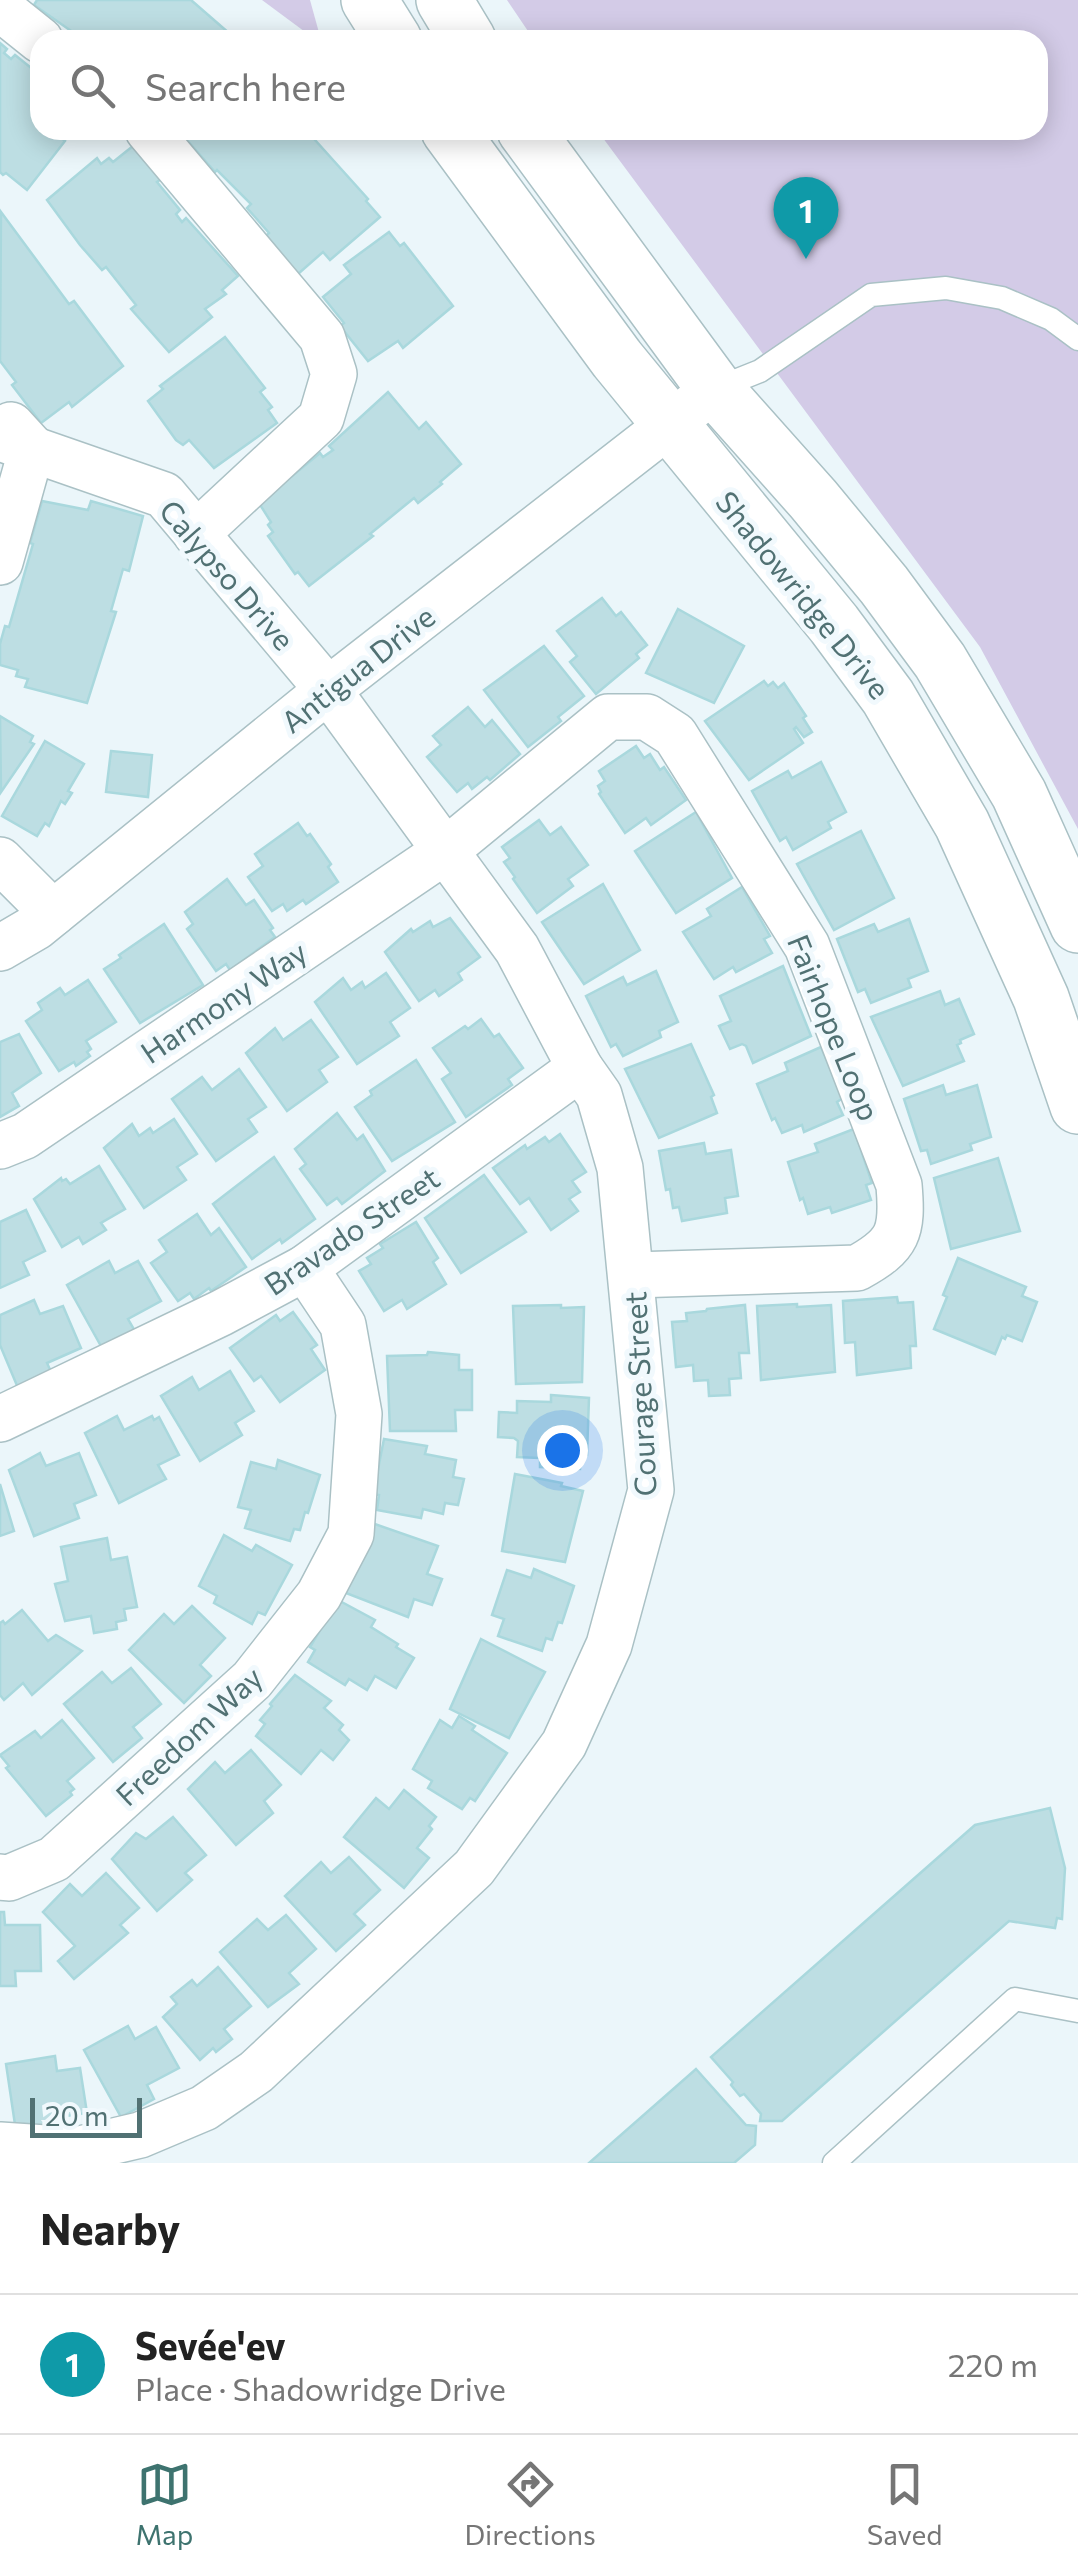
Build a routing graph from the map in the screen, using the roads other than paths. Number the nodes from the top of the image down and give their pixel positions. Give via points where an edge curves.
1 (369, 0) edge
2 (444, 0) edge
3 (0, 8) edge
4 (388, 30) edge
5 (462, 30) edge
6 (30, 32) edge
7 (156, 140) edge
8 (457, 140) edge
9 (532, 140) edge
10 (1078, 339) edge
11 (715, 389) junction
12 (0, 412) edge
13 (668, 425) junction
14 (16, 443) edge
15 (196, 534) junction
16 (0, 562) edge
17 (328, 690) junction
18 (444, 852) junction
19 (0, 860) edge
20 (52, 913) junction
21 (1078, 925) edge
22 (0, 948) edge
23 (580, 1068) junction
24 (1078, 1106) edge
25 (0, 1146) edge
26 (304, 1268) junction
27 (632, 1275) junction
28 (0, 1419) edge
29 (0, 1877) edge
30 (1078, 2011) edge
31 (0, 2145) edge
32 (834, 2163) edge

1 - 4 street
2 - 5 street
3 - 6 street
7 - 15 street via 322,338 334,374 321,418
8 - 13 street, Shadowridge Drive
9 - 11 street
10 - 11 lane via 1002,298 946,288 871,295 760,371
11 - 13 street, Antigua Drive
11 - 21 street via 813,499 940,661 1019,794
12 - 14 street
13 - 17 street, Antigua Drive
13 - 24 street, Shadowridge Drive via 888,697 962,824 1041,998
14 - 15 street, Calypso Drive via 164,494
14 - 16 street
15 - 17 street, Calypso Drive
17 - 18 street, Courage Street
17 - 20 street, Antigua Drive
18 - 23 street, Courage Street via 517,949
18 - 25 street, Harmony Way via 25,1136
18 - 27 street, Fairhope Loop via 608,717 648,717 674,735 807,946 899,1185 902,1224 885,1253 856,1268
19 - 20 street
20 - 22 street, Antigua Drive
23 - 26 street, Bravado Street
23 - 27 street, Courage Street via 599,1094 620,1168
26 - 28 street, Bravado Street
26 - 29 street, Freedom Way via 343,1325 359,1414 352,1534 319,1595 252,1680 54,1859
27 - 31 street, Courage Street via 651,1490 609,1645 564,1744 496,1838 474,1868 256,2072 204,2108 140,2135 76,2150
30 - 32 lane via 1015,1999

